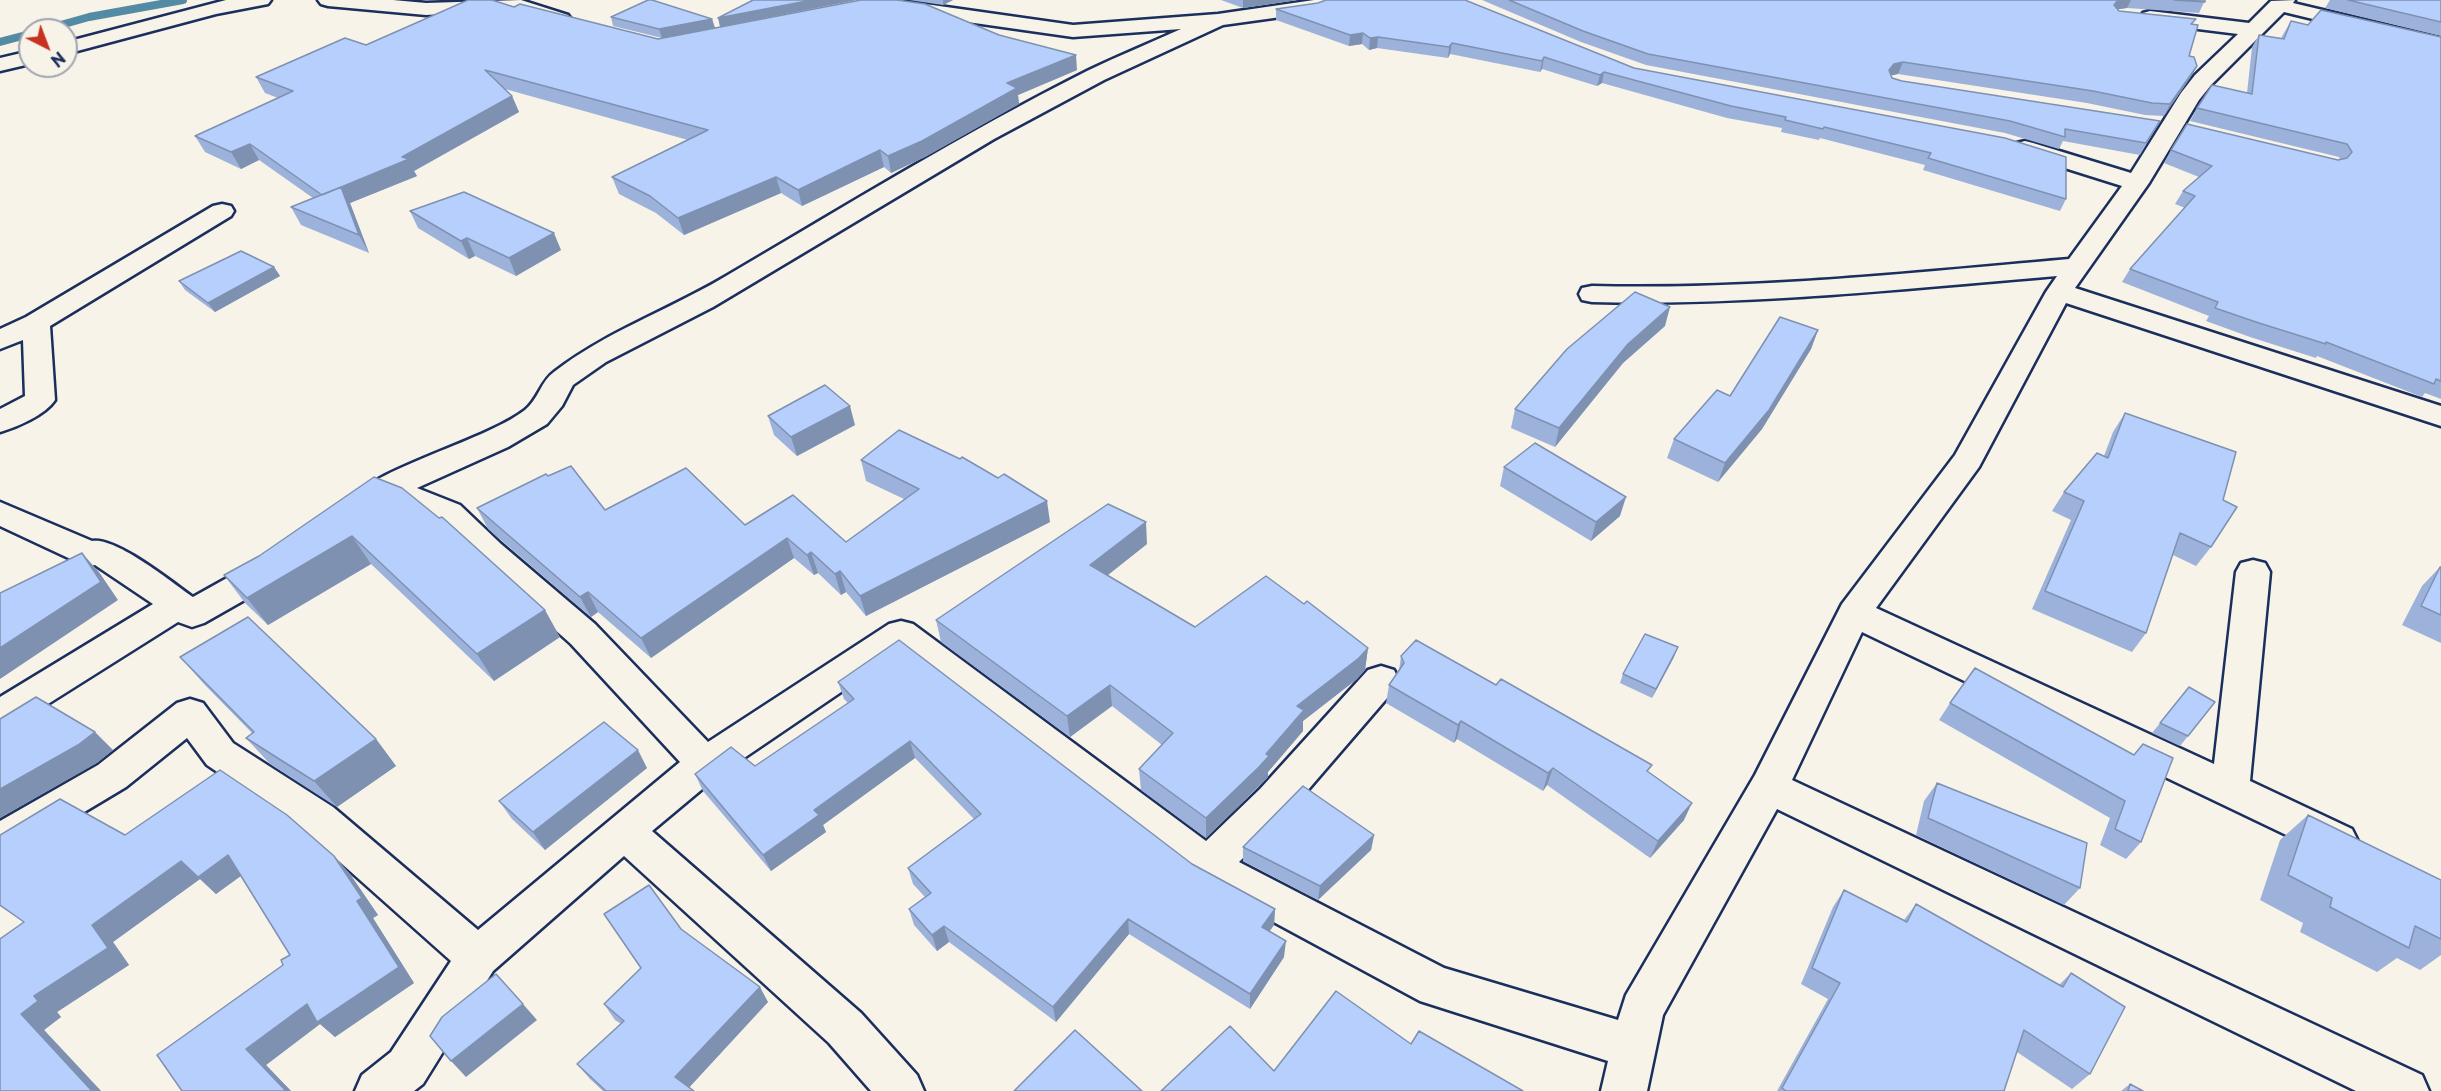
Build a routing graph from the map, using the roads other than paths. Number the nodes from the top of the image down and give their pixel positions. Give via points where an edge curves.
1 (261, 0) edge
2 (328, 0) edge
3 (1330, 0) edge
4 (2282, 3) edge
5 (890, 5) edge
6 (2132, 17) edge
7 (1218, 20) junction
8 (582, 26) edge
9 (2254, 30) junction
10 (2441, 44) edge
11 (78, 45) edge
12 (18, 60) edge
13 (0, 65) edge
14 (2004, 142) edge
15 (2137, 183) junction
16 (222, 211) dead end
17 (2078, 266) junction
18 (2060, 292) junction
19 (1592, 294) dead end
20 (36, 322) junction
21 (0, 340) edge
22 (2441, 416) edge
23 (0, 422) edge
24 (387, 488) junction
25 (0, 513) edge
26 (341, 521) edge
27 (294, 554) edge
28 (2253, 572) dead end
29 (178, 605) junction
30 (1854, 613) junction
31 (1381, 680) dead end
32 (0, 715) edge
33 (705, 764) junction
34 (1769, 787) junction
35 (2230, 790) junction
36 (624, 831) junction
37 (0, 842) edge
38 (2367, 855) edge
39 (1208, 866) junction
40 (478, 957) junction
41 (1634, 1047) junction
42 (399, 1083) edge
43 (901, 1091) edge
44 (1624, 1091) edge
45 (2406, 1091) edge

1 - 11 street via 214,8
2 - 8 street via 426,9 513,4
3 - 7 street via 1317,6
4 - 9 street
4 - 10 street
5 - 7 street via 1073,31
6 - 9 street
7 - 24 street via 1096,75 986,134 703,301 596,356 561,380 552,399 536,417 497,440
9 - 15 street via 2203,80
12 - 13 street
14 - 15 street
15 - 17 street
16 - 20 street
17 - 18 street
17 - 19 street via 1802,289 1675,296
18 - 22 street
18 - 30 street via 1968,460
20 - 21 street
20 - 23 street via 40,400
24 - 26 street
24 - 33 street via 449,513 583,634
25 - 29 street via 89,554 98,552 106,556
27 - 29 street via 192,614
28 - 35 street
29 - 32 street
30 - 34 street
30 - 35 street
31 - 39 street via 1274,801
33 - 36 street
33 - 39 street via 902,634
34 - 41 street via 1642,1010
34 - 45 street
35 - 38 street
36 - 40 street
36 - 43 street via 845,1028
37 - 40 street via 112,776 190,714 220,754 318,819
39 - 41 street via 1435,986
40 - 42 street
41 - 44 street

